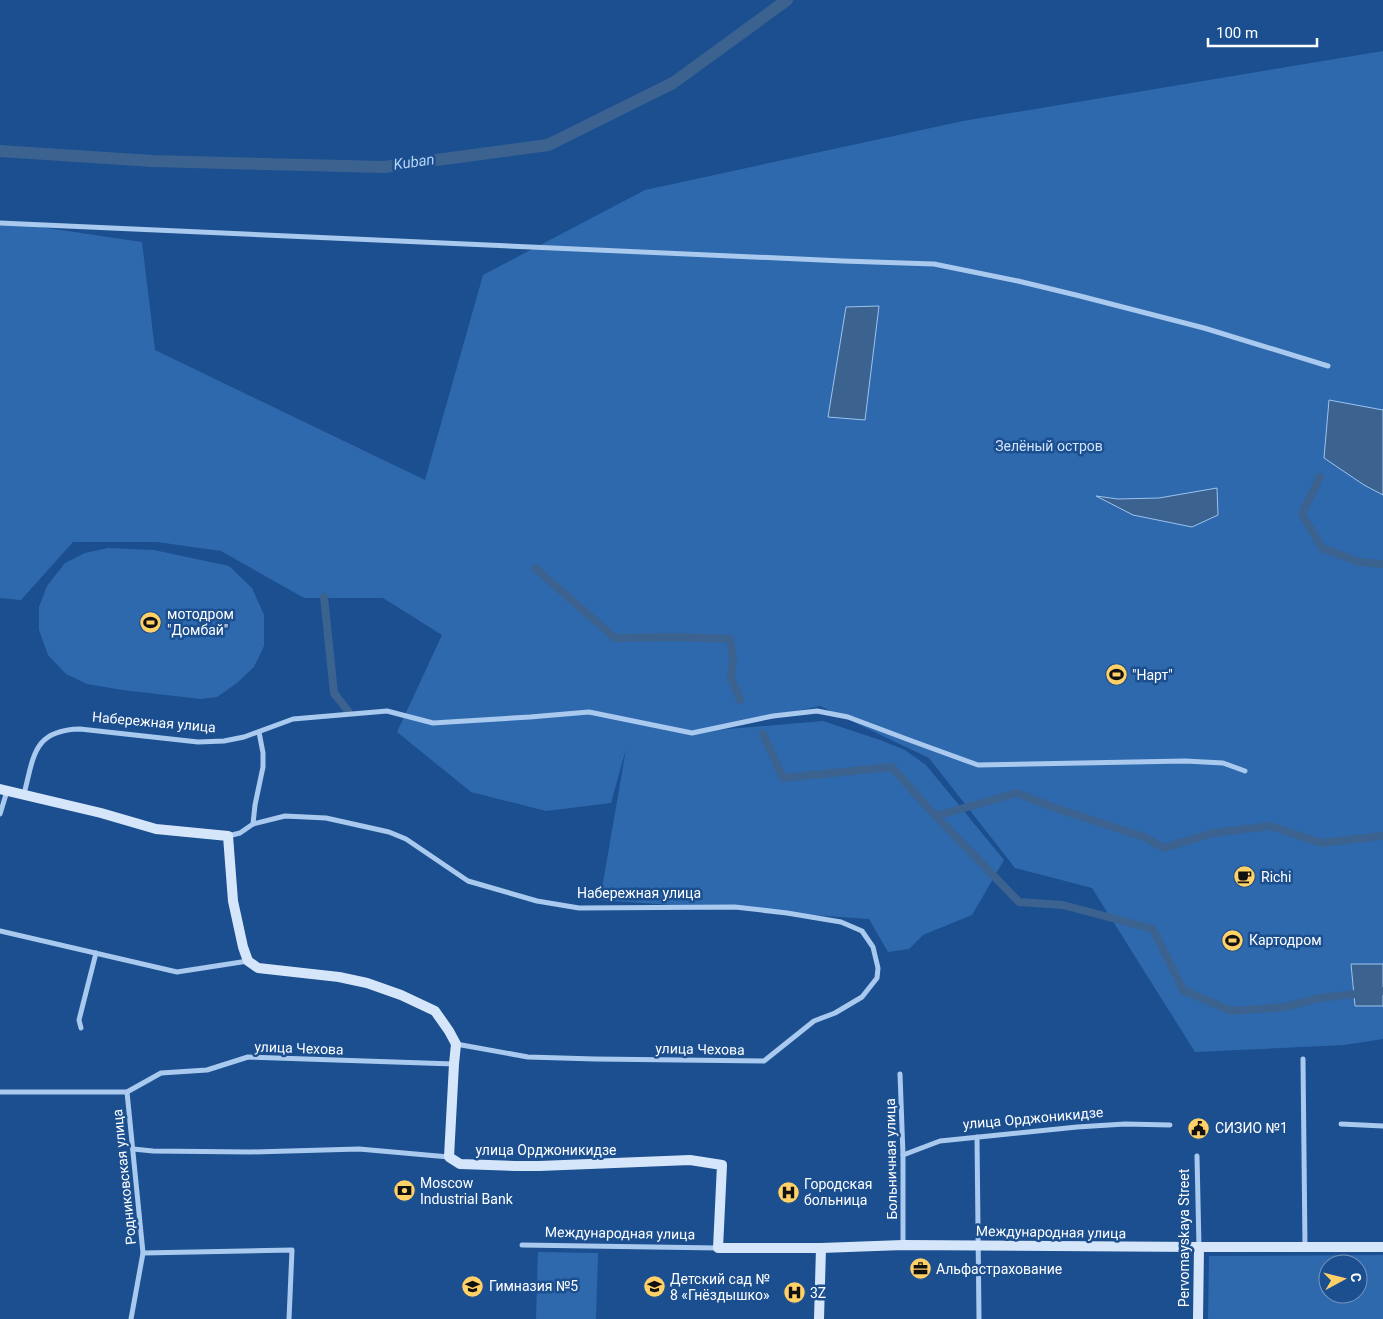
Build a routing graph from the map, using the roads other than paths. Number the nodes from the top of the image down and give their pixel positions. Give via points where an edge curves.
1 (0, 224) edge
2 (1328, 366) dead end
3 (259, 732) junction
4 (1245, 771) dead end
5 (4, 789) edge
6 (24, 794) junction
7 (0, 814) edge
8 (253, 824) junction
9 (228, 836) junction
10 (0, 931) edge
11 (96, 954) junction
12 (248, 961) junction
13 (81, 1028) dead end
14 (456, 1044) junction
15 (1303, 1059) dead end
16 (764, 1061) joint
17 (454, 1064) junction
18 (900, 1074) dead end
19 (0, 1092) edge
20 (126, 1092) junction
21 (1341, 1124) dead end
22 (1170, 1125) dead end
23 (1383, 1126) edge
24 (977, 1137) junction
25 (132, 1148) junction
26 (903, 1155) junction
27 (1197, 1156) dead end
28 (449, 1157) junction
29 (522, 1245) dead end
30 (903, 1245) junction
31 (978, 1246) junction
32 (1383, 1247) edge
33 (718, 1248) junction
34 (821, 1248) junction
35 (1199, 1248) junction
36 (1305, 1248) junction
37 (143, 1253) junction
38 (131, 1319) edge
39 (289, 1319) edge
40 (819, 1319) edge
41 (979, 1319) edge
42 (1198, 1319) edge

1 - 2 street via 934,264 1018,281 1204,328
3 - 4 street, Набережная улица via 293,719 387,711 433,722 589,712 692,733 773,716 817,711 848,716 978,765 1185,761 1223,763
3 - 6 street, Набережная улица via 224,742 198,742 67,729 42,741 35,752
3 - 8 street via 263,767
5 - 6 street
5 - 7 street
6 - 9 street via 156,829
8 - 9 street, Набережная улица
8 - 16 street, Набережная улица via 285,816 326,818 390,832 406,839 468,881 537,901 579,908 735,907 841,922 862,931 872,947 878,968 877,978 862,997 814,1021
9 - 12 street via 233,901
10 - 11 street
11 - 12 street via 177,972
11 - 13 street via 79,1020
12 - 14 street via 258,968 338,977 401,995 434,1011
14 - 16 street, улица Чехова via 528,1057
14 - 17 street
15 - 36 street
17 - 20 street, улица Чехова via 248,1057 207,1070 160,1073
17 - 28 street
18 - 26 street, Больничная улица
19 - 20 street, улица Чехова
20 - 25 street, Родниковская улица
21 - 23 street
22 - 24 street, улица Орджоникидзе via 1096,1125
24 - 26 street, улица Орджоникидзе via 940,1140
24 - 31 street
25 - 28 street, улица Орджоникидзе via 251,1152 359,1149
25 - 37 street, Родниковская улица
26 - 30 street, Больничная улица
27 - 35 street, Pervomayskaya Street
28 - 33 street, улица Орджоникидзе via 460,1164 515,1166 690,1160 722,1165
29 - 33 street, Международная улица
30 - 31 street, Международная улица
30 - 34 street, Международная улица
31 - 35 street, Международная улица
31 - 41 street
32 - 36 street, Международная улица
33 - 34 street, Международная улица
34 - 40 street
35 - 36 street, Международная улица
35 - 42 street, Pervomayskaya Street
37 - 38 street, Родниковская улица
37 - 39 street via 292,1250

